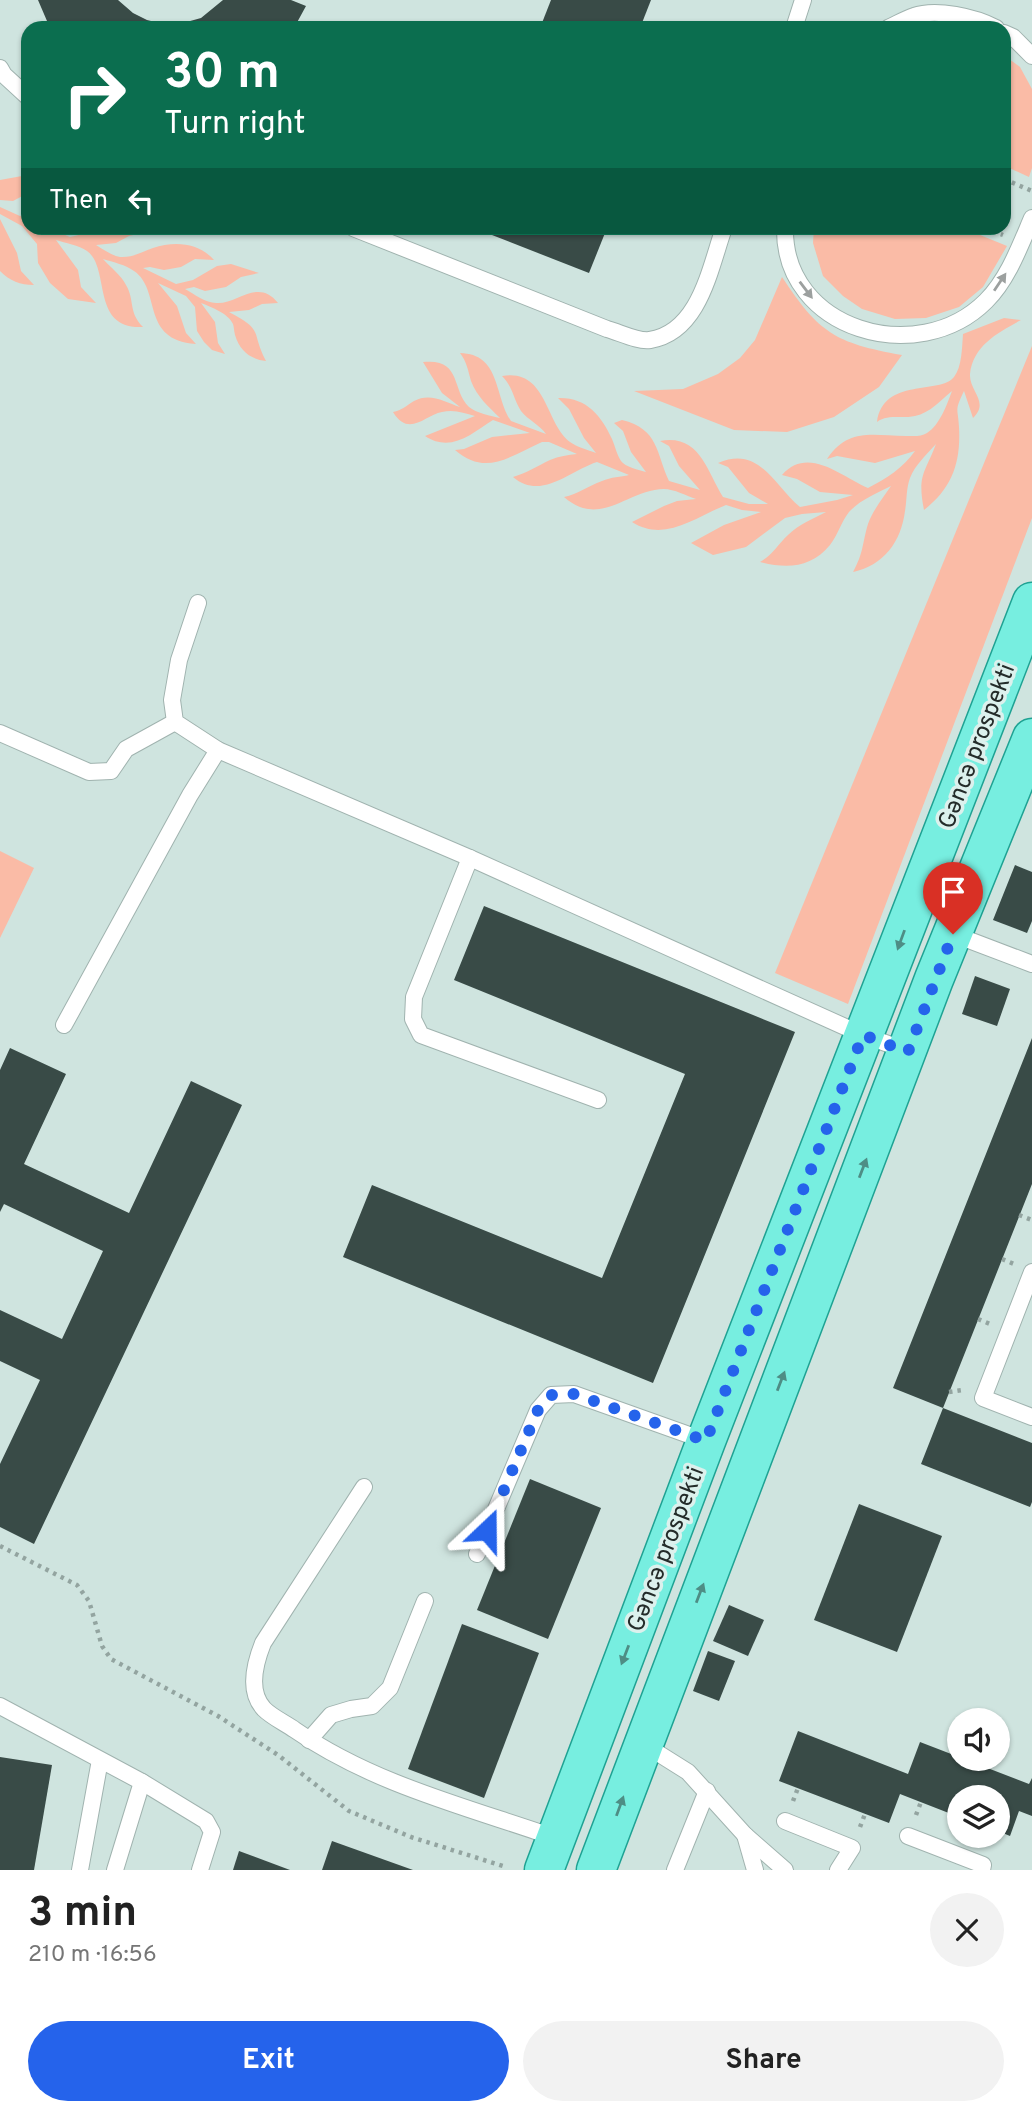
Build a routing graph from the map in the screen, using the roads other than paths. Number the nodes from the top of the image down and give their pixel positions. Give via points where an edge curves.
1 (803, 0) edge
2 (796, 21) edge
3 (903, 21) edge
4 (980, 21) edge
5 (1011, 36) edge
6 (1032, 56) edge
7 (0, 68) edge
8 (21, 91) edge
9 (1032, 218) edge
10 (371, 235) edge
11 (722, 235) edge
12 (785, 235) edge
13 (1032, 602) edge
14 (198, 603) dead end
15 (175, 722) junction
16 (0, 733) edge
17 (1032, 738) edge
18 (218, 750) junction
19 (470, 858) junction
20 (953, 934) junction
21 (1032, 964) edge
22 (64, 1025) dead end
23 (863, 1035) junction
24 (908, 1052) junction
25 (598, 1100) dead end
26 (1032, 1272) edge
27 (1032, 1417) edge
28 (706, 1441) junction
29 (364, 1487) dead end
30 (477, 1554) dead end
31 (425, 1601) dead end
32 (0, 1706) edge
33 (309, 1740) junction
34 (642, 1744) junction
35 (100, 1760) junction
36 (142, 1782) junction
37 (708, 1791) junction
38 (785, 1821) dead end
39 (745, 1835) junction
40 (908, 1836) dead end
41 (535, 1858) edge
42 (80, 1870) edge
43 (115, 1870) edge
44 (200, 1870) edge
45 (596, 1870) edge
46 (675, 1870) edge
47 (755, 1870) edge
48 (785, 1870) edge
49 (838, 1870) edge
50 (982, 1870) edge

1 - 2 lane
3 - 4 lane via 916,15 951,14
5 - 6 lane
7 - 8 lane
12 -> 9 lane via 792,269 806,293 830,315 881,335 923,335 965,318 986,301 1018,253
10 - 11 lane via 607,329 648,340 679,328 698,302
13 -> 23 main road, Gəncə prospekti
14 - 15 lane via 179,660 172,700
15 - 16 lane via 127,749 111,771 102,773 89,772
15 - 18 lane
17 - 20 main road, Gəncə prospekti
18 - 19 lane
18 - 22 lane
19 - 23 lane
19 - 25 lane via 414,997 413,1019 421,1035
20 - 21 lane
20 - 24 main road, Gəncə prospekti
23 - 24 lane
23 - 28 main road, Gəncə prospekti
34 -> 24 main road, Gəncə prospekti
26 - 27 lane via 984,1398
28 - 30 lane via 574,1394 551,1395 538,1410
28 -> 41 main road, Gəncə prospekti
29 - 33 lane via 263,1643 256,1661 253,1676 263,1708
31 - 33 lane via 390,1688 372,1706 331,1715
32 - 35 lane
33 - 41 lane
34 - 37 lane via 688,1772
45 -> 34 main road, Gəncə prospekti
35 - 36 lane
35 - 42 lane
36 - 43 lane
36 - 44 lane via 205,1821 212,1832
37 - 39 lane
37 - 46 lane
38 - 49 lane via 852,1848
39 - 47 lane
39 - 48 lane
40 - 50 lane via 983,1865

